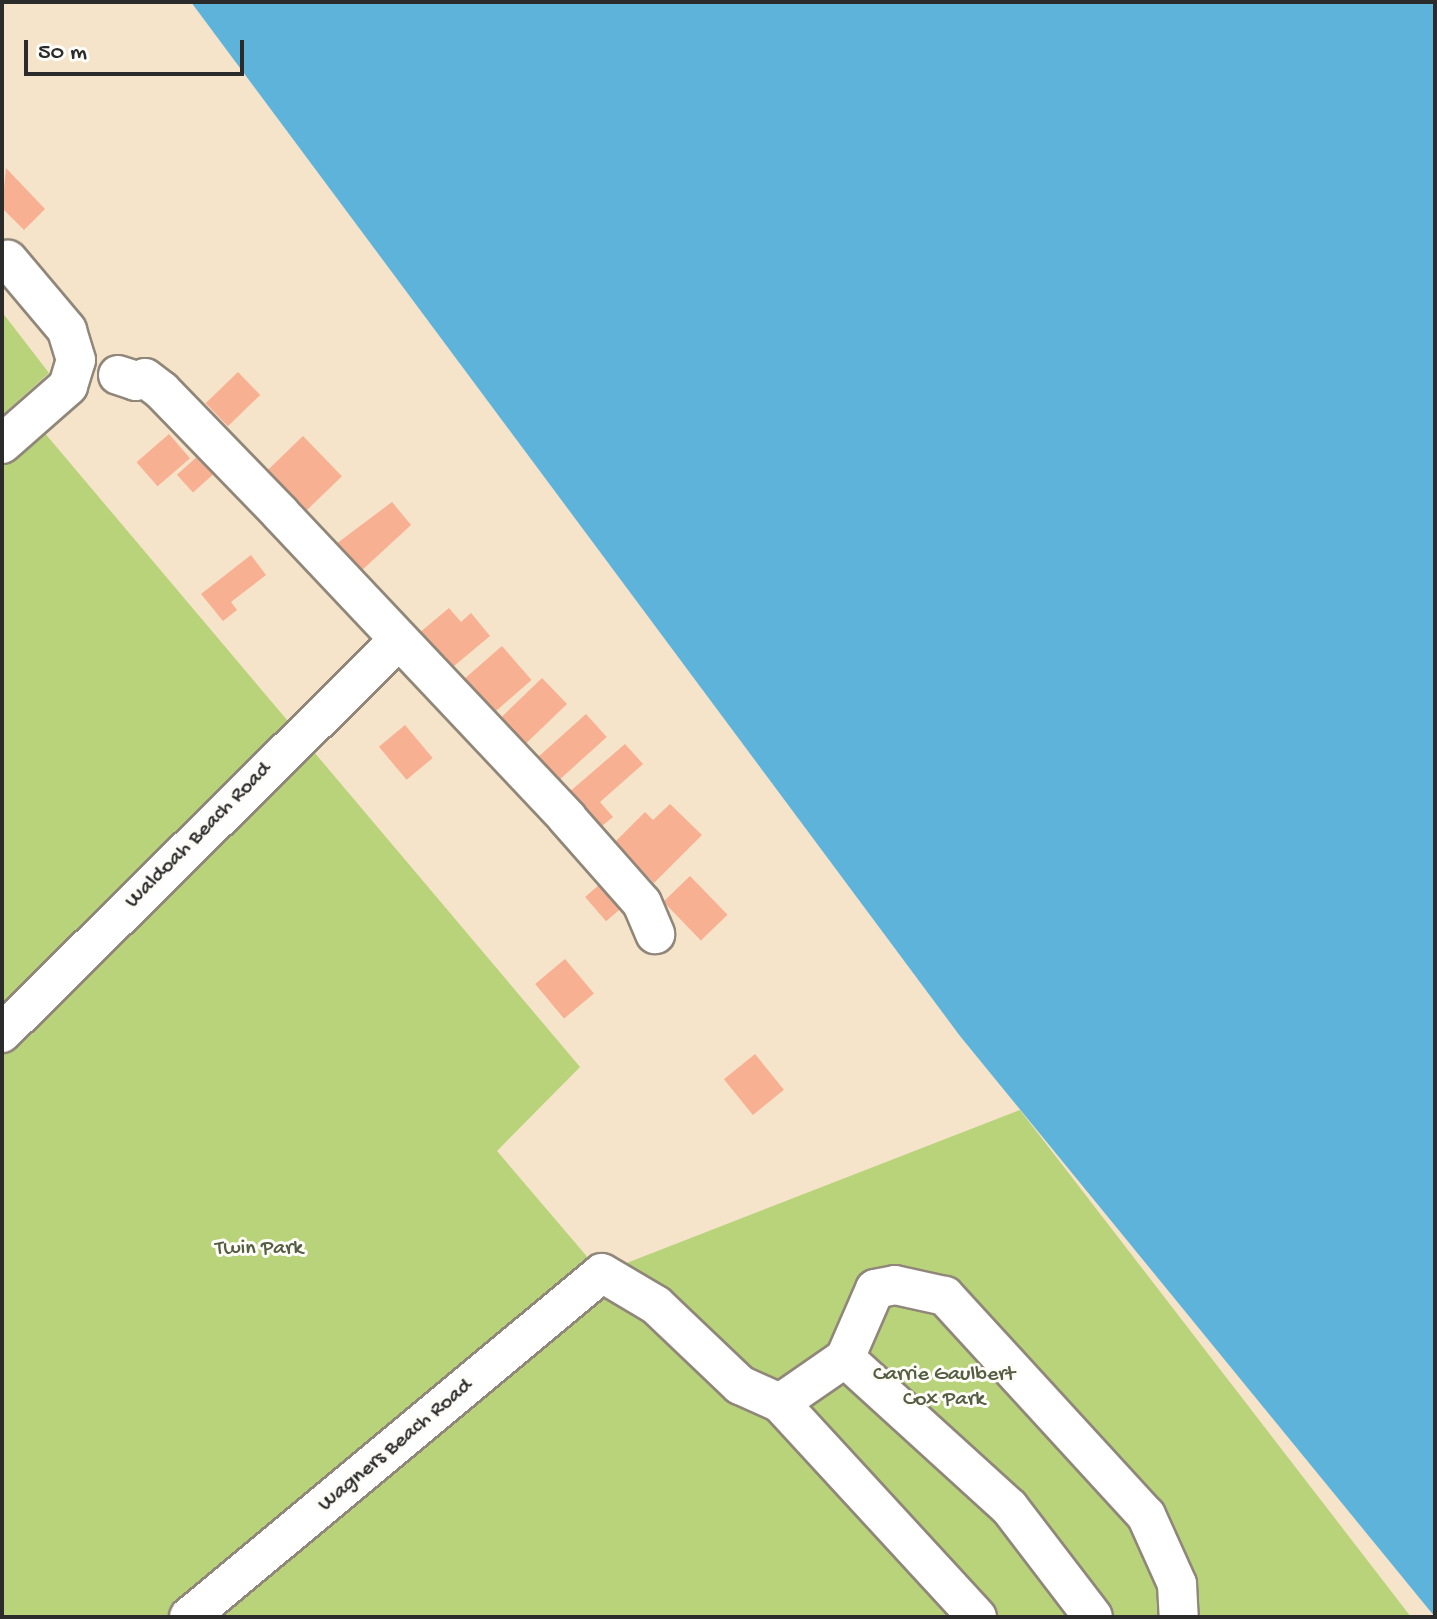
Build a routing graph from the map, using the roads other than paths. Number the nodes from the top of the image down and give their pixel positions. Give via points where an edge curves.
1 (8, 260) dead end
2 (118, 375) dead end
3 (2, 444) edge
4 (398, 641) junction
5 (655, 934) dead end
6 (2, 1033) edge
7 (845, 1358) junction
8 (780, 1403) junction
9 (189, 1617) edge
10 (977, 1617) edge
11 (1093, 1617) edge
12 (1179, 1617) edge

1 - 3 street via 67,330 76,360 68,386
2 - 4 street via 145,378 162,391
4 - 5 street via 633,893
4 - 6 street, Waldoah Beach Road
7 - 8 street
7 - 11 street via 1009,1507
7 - 12 street via 875,1289 895,1285 945,1296 1146,1515 1177,1584
8 - 9 street, Wagners Beach Road via 740,1385 656,1305 602,1273
8 - 10 street

